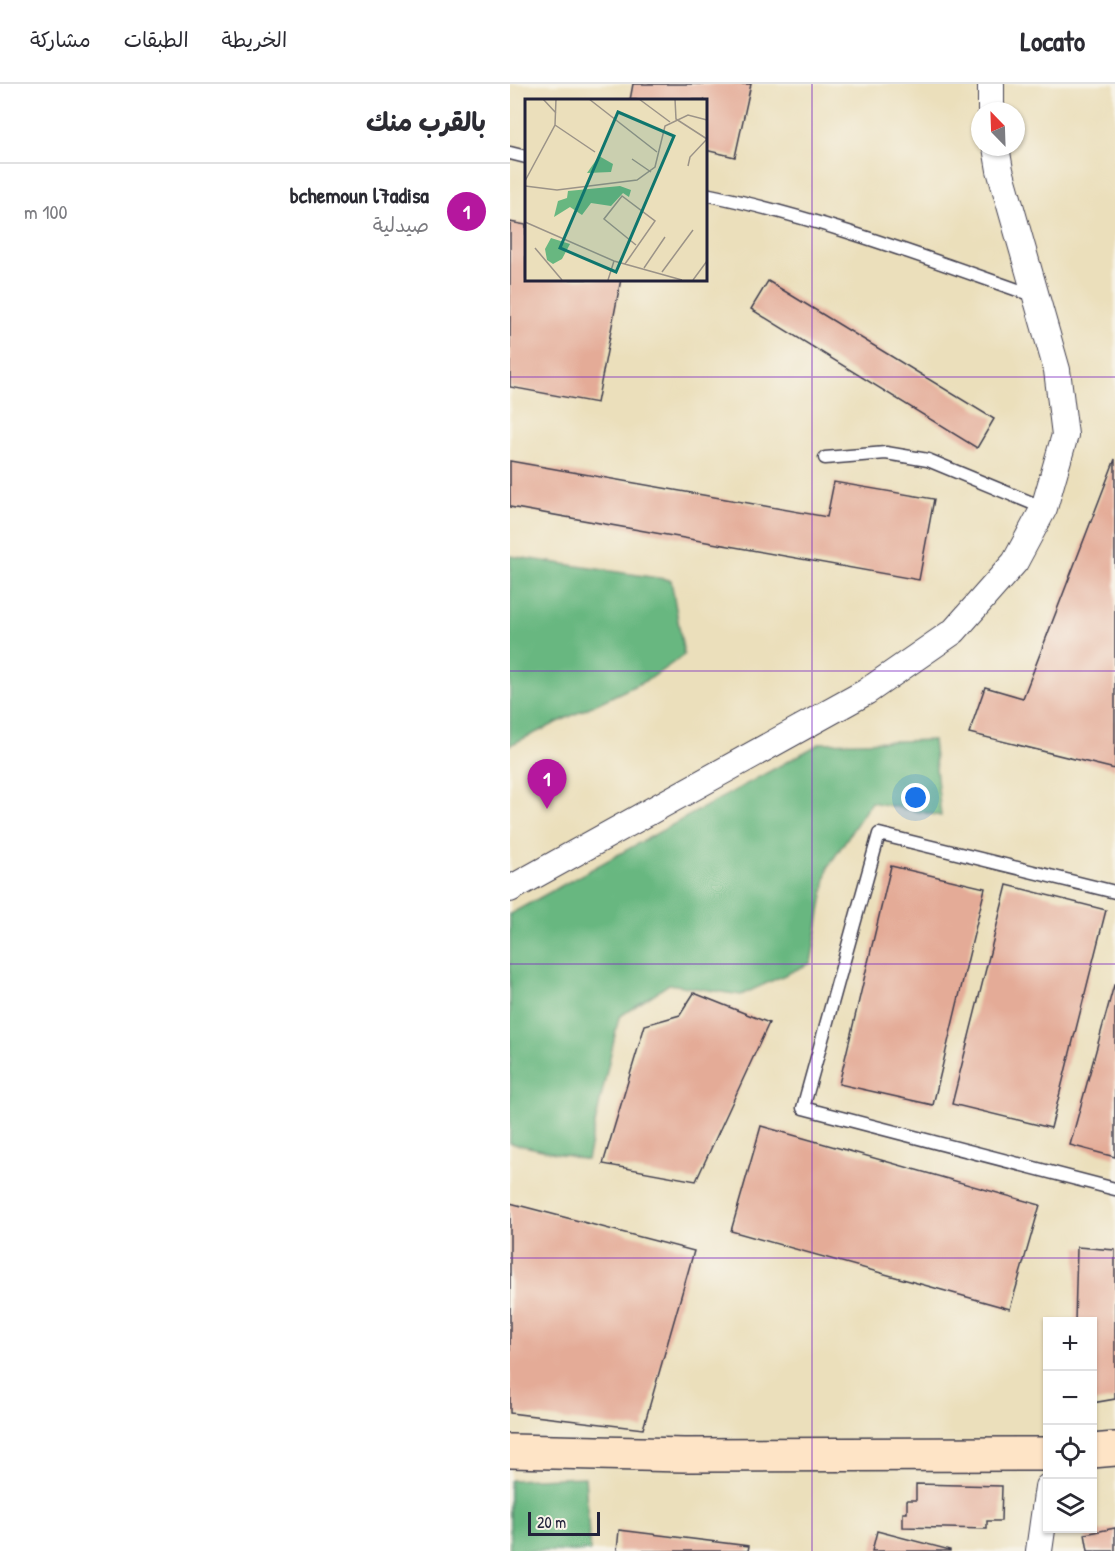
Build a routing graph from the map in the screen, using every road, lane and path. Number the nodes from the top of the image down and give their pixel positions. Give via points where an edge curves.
1 (991, 84) edge
2 (991, 102) edge
3 (510, 153) edge
4 (998, 156) edge
5 (525, 157) edge
6 (706, 194) edge
7 (1035, 296) junction
8 (825, 458) dead end
9 (1044, 508) junction
10 (510, 889) edge
11 (1115, 892) edge
12 (1115, 1189) edge
13 (1115, 1449) edge
14 (510, 1451) edge
15 (1097, 1451) edge
16 (1043, 1454) edge
17 (1043, 1519) edge
18 (1039, 1551) edge

1 - 2 street
3 - 5 lane
4 - 7 street
6 - 7 lane via 759,205 875,240
7 - 9 street via 1058,370 1065,435
8 - 9 lane via 886,453 928,460
9 - 10 street via 1014,562 954,632 866,692
11 - 12 lane via 879,834 803,1108
13 - 15 main road
14 - 16 main road via 684,1455
17 - 18 street

